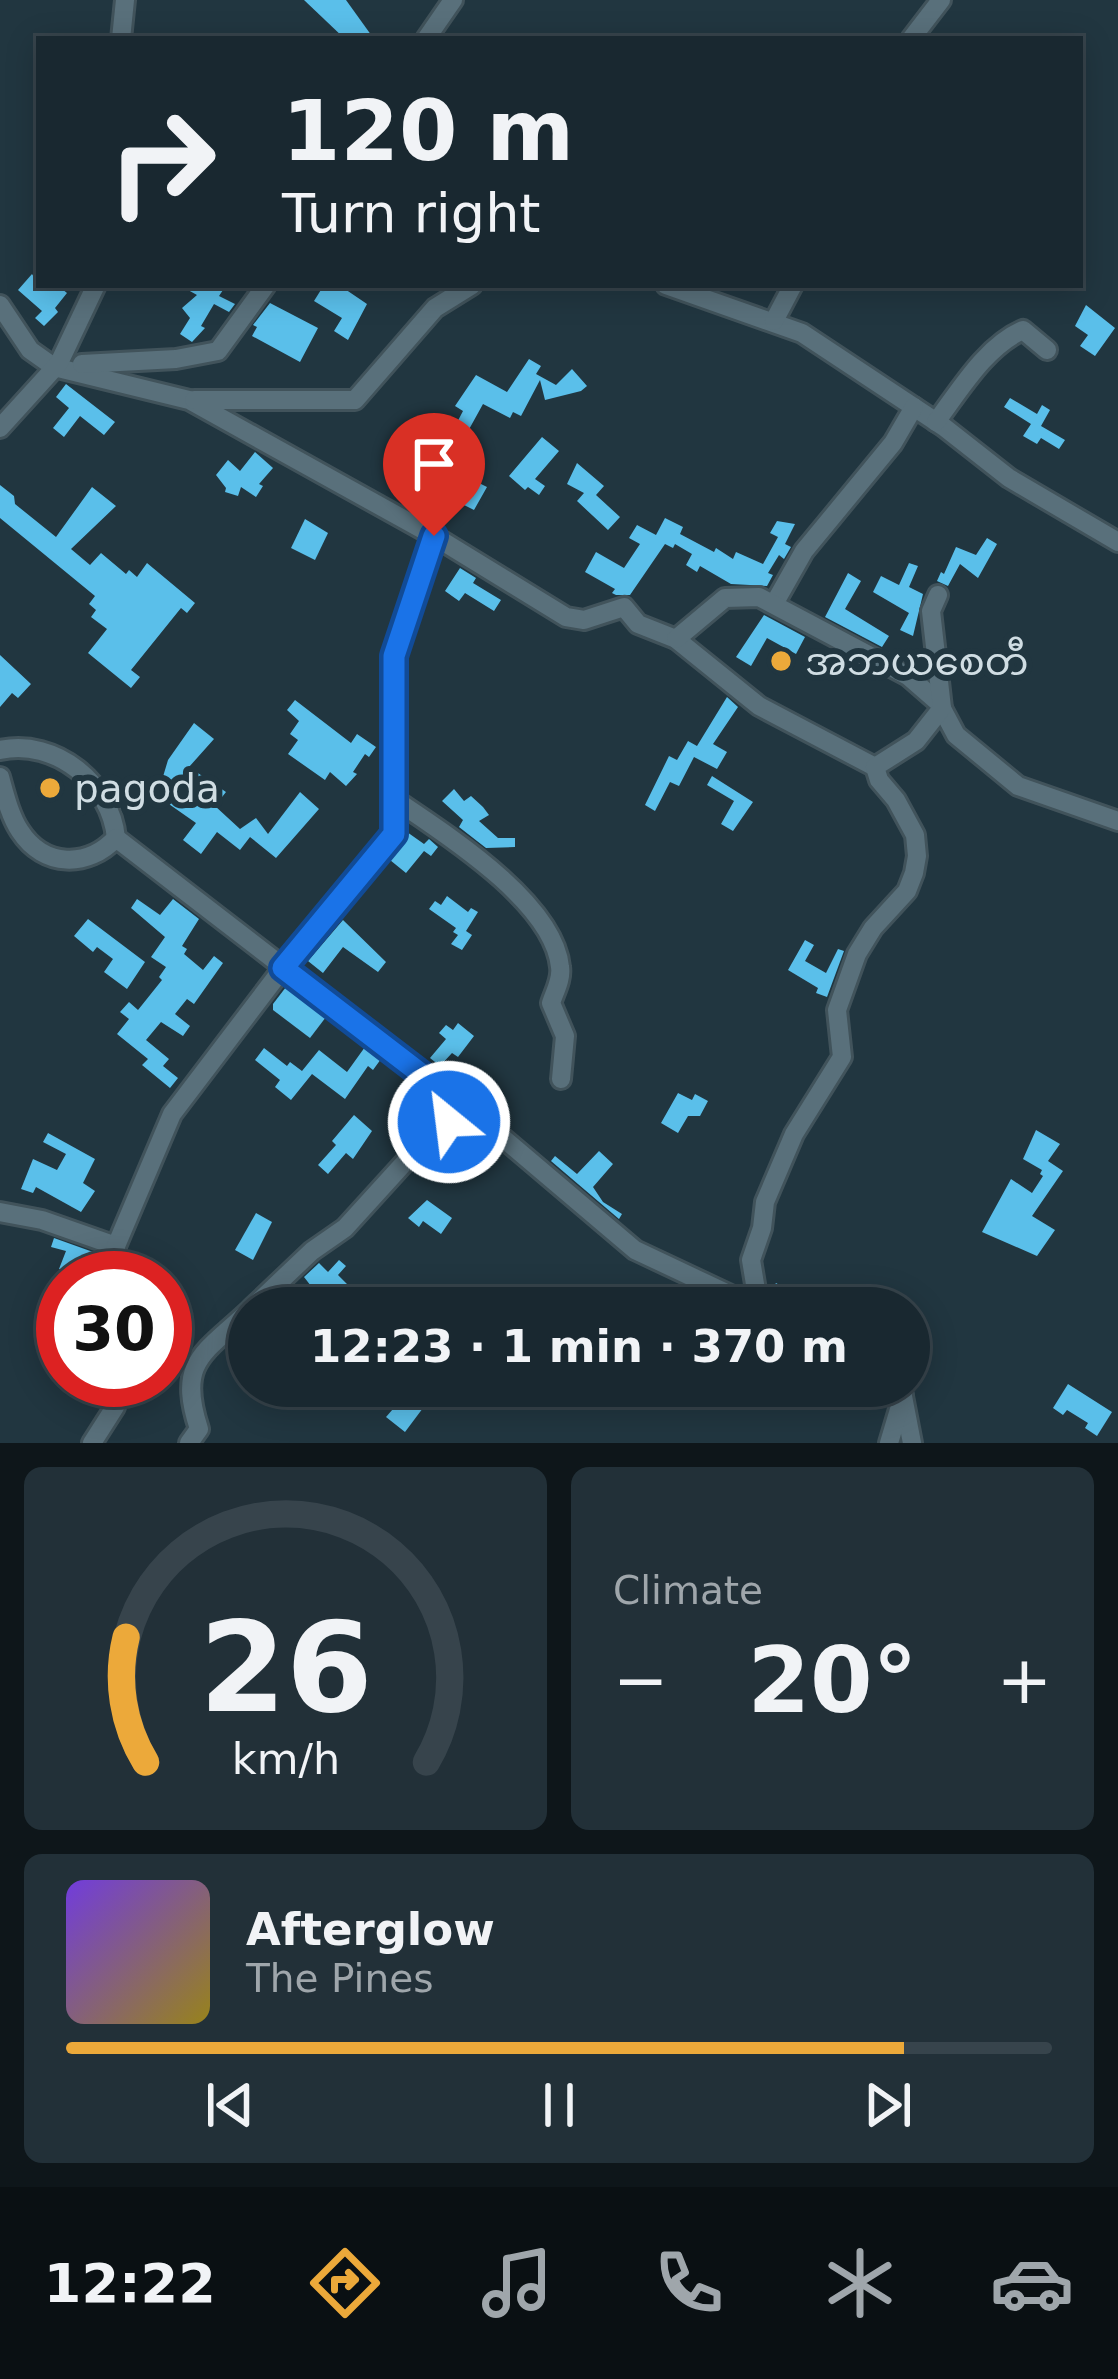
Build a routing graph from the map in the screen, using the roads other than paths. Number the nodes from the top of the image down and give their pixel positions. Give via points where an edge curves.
1 (125, 0) edge
2 (453, 0) edge
3 (941, 0) edge
4 (122, 36) edge
5 (428, 36) edge
6 (913, 36) edge
7 (94, 288) edge
8 (264, 288) edge
9 (467, 288) edge
10 (676, 288) edge
11 (792, 288) edge
12 (0, 305) edge
13 (774, 321) junction
14 (1047, 350) dead end
15 (56, 365) junction
16 (189, 400) junction
17 (914, 407) junction
18 (936, 422) junction
19 (0, 428) edge
20 (434, 536) junction
21 (1118, 542) edge
22 (938, 595) dead end
23 (774, 604) junction
24 (676, 639) junction
25 (942, 708) junction
26 (0, 751) edge
27 (874, 767) junction
28 (0, 777) edge
29 (394, 800) junction
30 (1118, 821) edge
31 (116, 838) junction
32 (283, 968) junction
33 (561, 1079) dead end
34 (442, 1090) junction
35 (0, 1212) edge
36 (116, 1246) junction
37 (116, 1251) edge
38 (274, 1287) edge
39 (713, 1287) edge
40 (755, 1287) edge
41 (228, 1330) edge
42 (115, 1407) edge
43 (898, 1407) edge
44 (906, 1407) edge
45 (92, 1443) edge
46 (189, 1443) edge
47 (889, 1443) edge
48 (912, 1443) edge

1 - 4 street
2 - 5 street
3 - 6 street
7 - 15 street
8 - 15 street via 218,351
9 - 16 street via 435,308 355,400
10 - 13 street
11 - 13 street
12 - 15 street via 30,350
13 - 17 street
14 - 18 street via 1023,330 1009,336
15 - 16 street
15 - 19 street
16 - 20 street
17 - 18 street
17 - 23 street via 804,551
18 - 21 street via 1010,478
20 - 24 street via 566,617 624,608 638,624
20 - 29 street via 394,656
22 - 25 street via 931,610
23 - 24 street via 725,598
23 - 25 street via 889,664
24 - 27 street via 759,706
25 - 27 street via 916,741
25 - 30 street via 956,735 1018,786
26 - 31 street via 31,749 78,769 101,790
27 - 40 street via 915,836 914,873 857,954 837,1010 842,1057 794,1134 765,1202 752,1260
28 - 31 street via 18,830 46,856 77,862
29 - 32 street via 394,834
29 - 33 street via 480,857 558,952 562,974 551,1003 565,1036
31 - 32 street
32 - 34 street
32 - 36 street via 172,1114
34 - 38 street via 449,1122 436,1142
34 - 39 street via 634,1250
35 - 36 street
36 - 37 street
41 - 46 street via 192,1376 188,1394 200,1430
42 - 45 street
43 - 47 street
44 - 48 street

